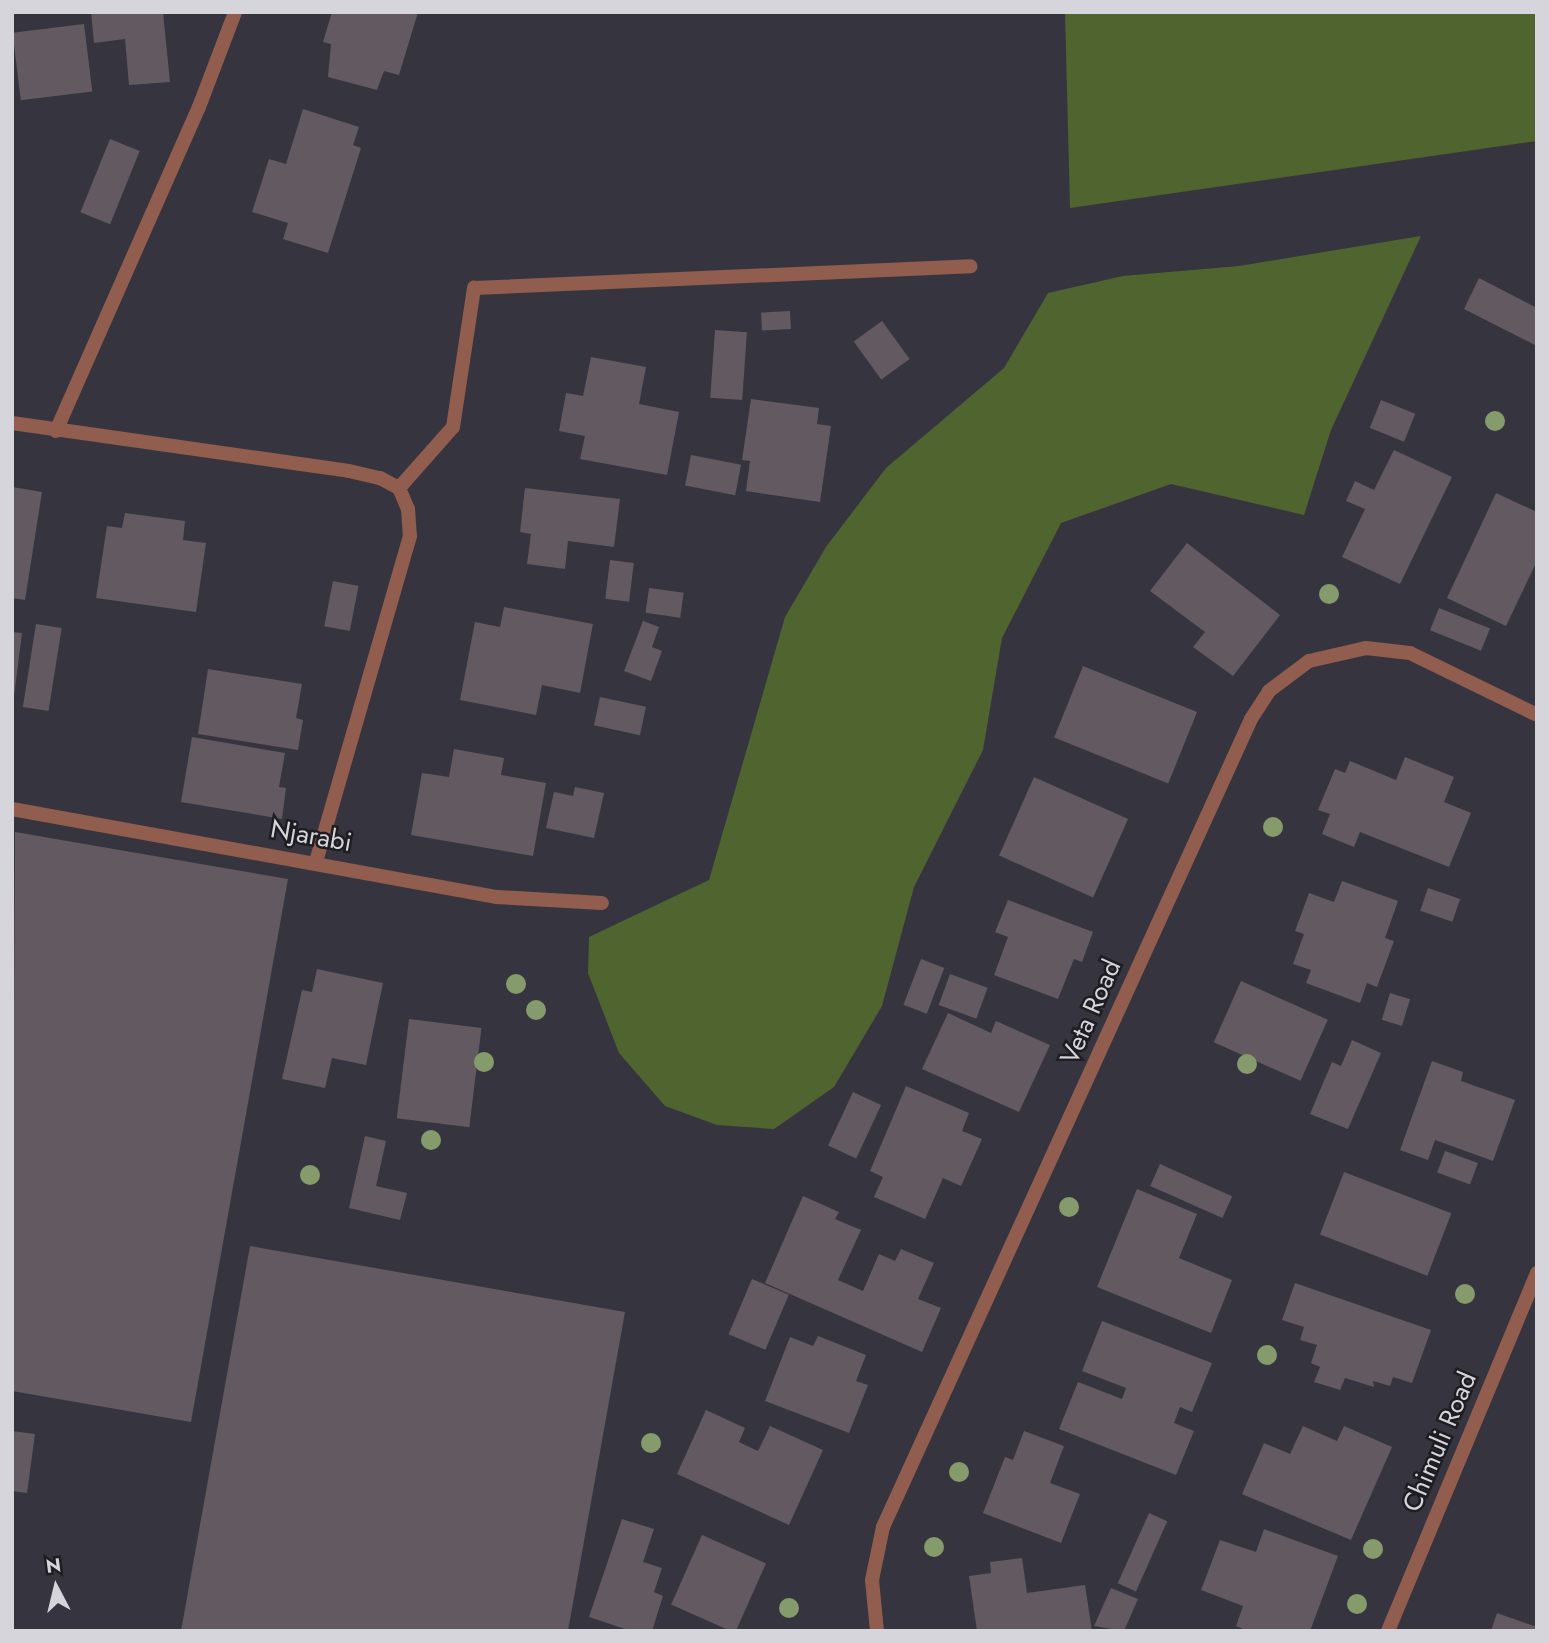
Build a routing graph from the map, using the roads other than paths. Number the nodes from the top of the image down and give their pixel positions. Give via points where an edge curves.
1 (235, 12) edge
2 (971, 266) dead end
3 (12, 423) edge
4 (56, 431) junction
5 (399, 488) junction
6 (1537, 715) edge
7 (12, 809) edge
8 (316, 862) junction
9 (601, 903) dead end
10 (1537, 1273) edge
11 (877, 1631) edge
12 (1388, 1631) edge

1 - 4 street via 199,107
2 - 5 street via 474,288 453,427
3 - 4 street
4 - 5 street via 349,471
5 - 8 street via 408,509 410,536
6 - 11 street, Veta Road via 1410,653 1366,648 1309,661 1269,691 1251,719 883,1527 872,1580
7 - 8 street, Njarabi
8 - 9 street, Njarabi via 497,897
10 - 12 street, Chimuli Road

